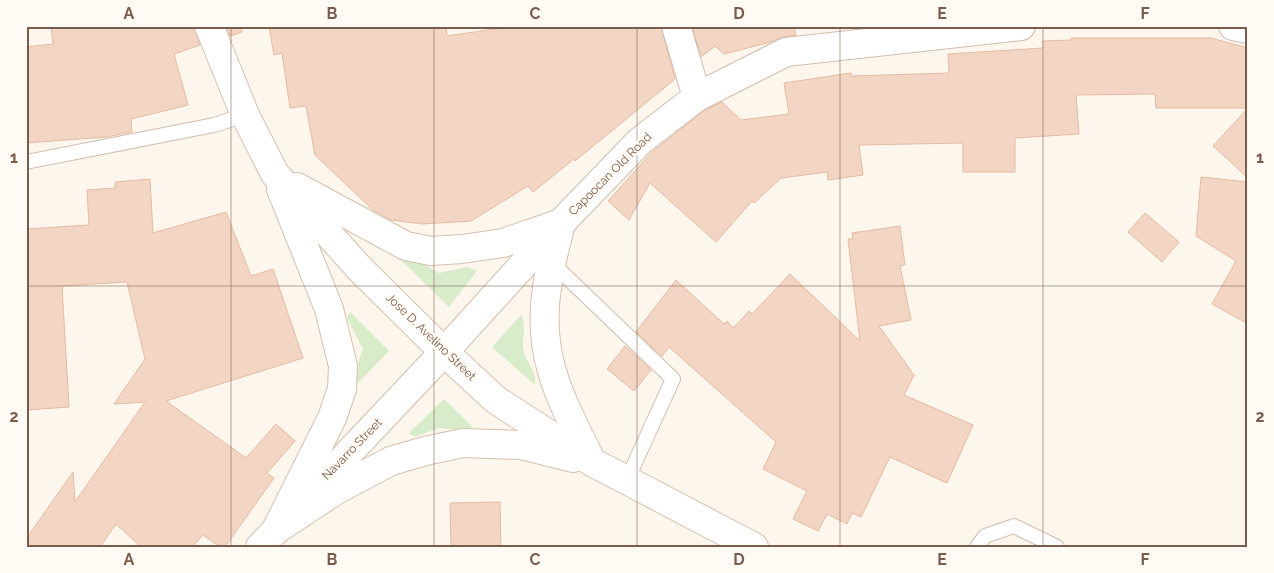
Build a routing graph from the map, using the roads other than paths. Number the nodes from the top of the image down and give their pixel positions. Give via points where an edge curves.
1 (209, 26) edge
2 (676, 26) edge
3 (1021, 26) edge
4 (1234, 26) edge
5 (1248, 30) edge
6 (697, 97) junction
7 (245, 115) junction
8 (26, 162) edge
9 (275, 174) junction
10 (561, 223) junction
11 (552, 263) junction
12 (444, 352) junction
13 (592, 462) junction
14 (627, 480) junction
15 (268, 538) edge
16 (754, 547) edge
17 (977, 547) edge
18 (1057, 547) edge

1 - 7 main road, Jose D. Avelino Street
2 - 6 main road
3 - 6 main road, Capoocan Old Road via 786,52
4 - 5 main road
6 - 10 main road, Capoocan Old Road via 640,141
7 - 8 lane via 214,126
7 - 9 main road, Jose D. Avelino Street
9 - 10 main road via 406,246 431,252 503,243
9 - 12 main road, Jose D. Avelino Street via 360,269
9 - 15 main road via 329,309 343,366 342,390 332,418
10 - 11 main road
10 - 12 main road, Capoocan Old Road
11 - 13 main road via 544,328 548,362 558,394
11 - 14 lane via 673,379
12 - 13 main road, Jose D. Avelino Street via 496,400
12 - 15 main road, Navarro Street
13 - 14 main road, Jose D. Avelino Street
13 - 15 main road via 521,445 463,443 425,451 391,461 338,488
14 - 16 main road, Jose D. Avelino Street
17 - 18 lane via 986,536 1014,526

